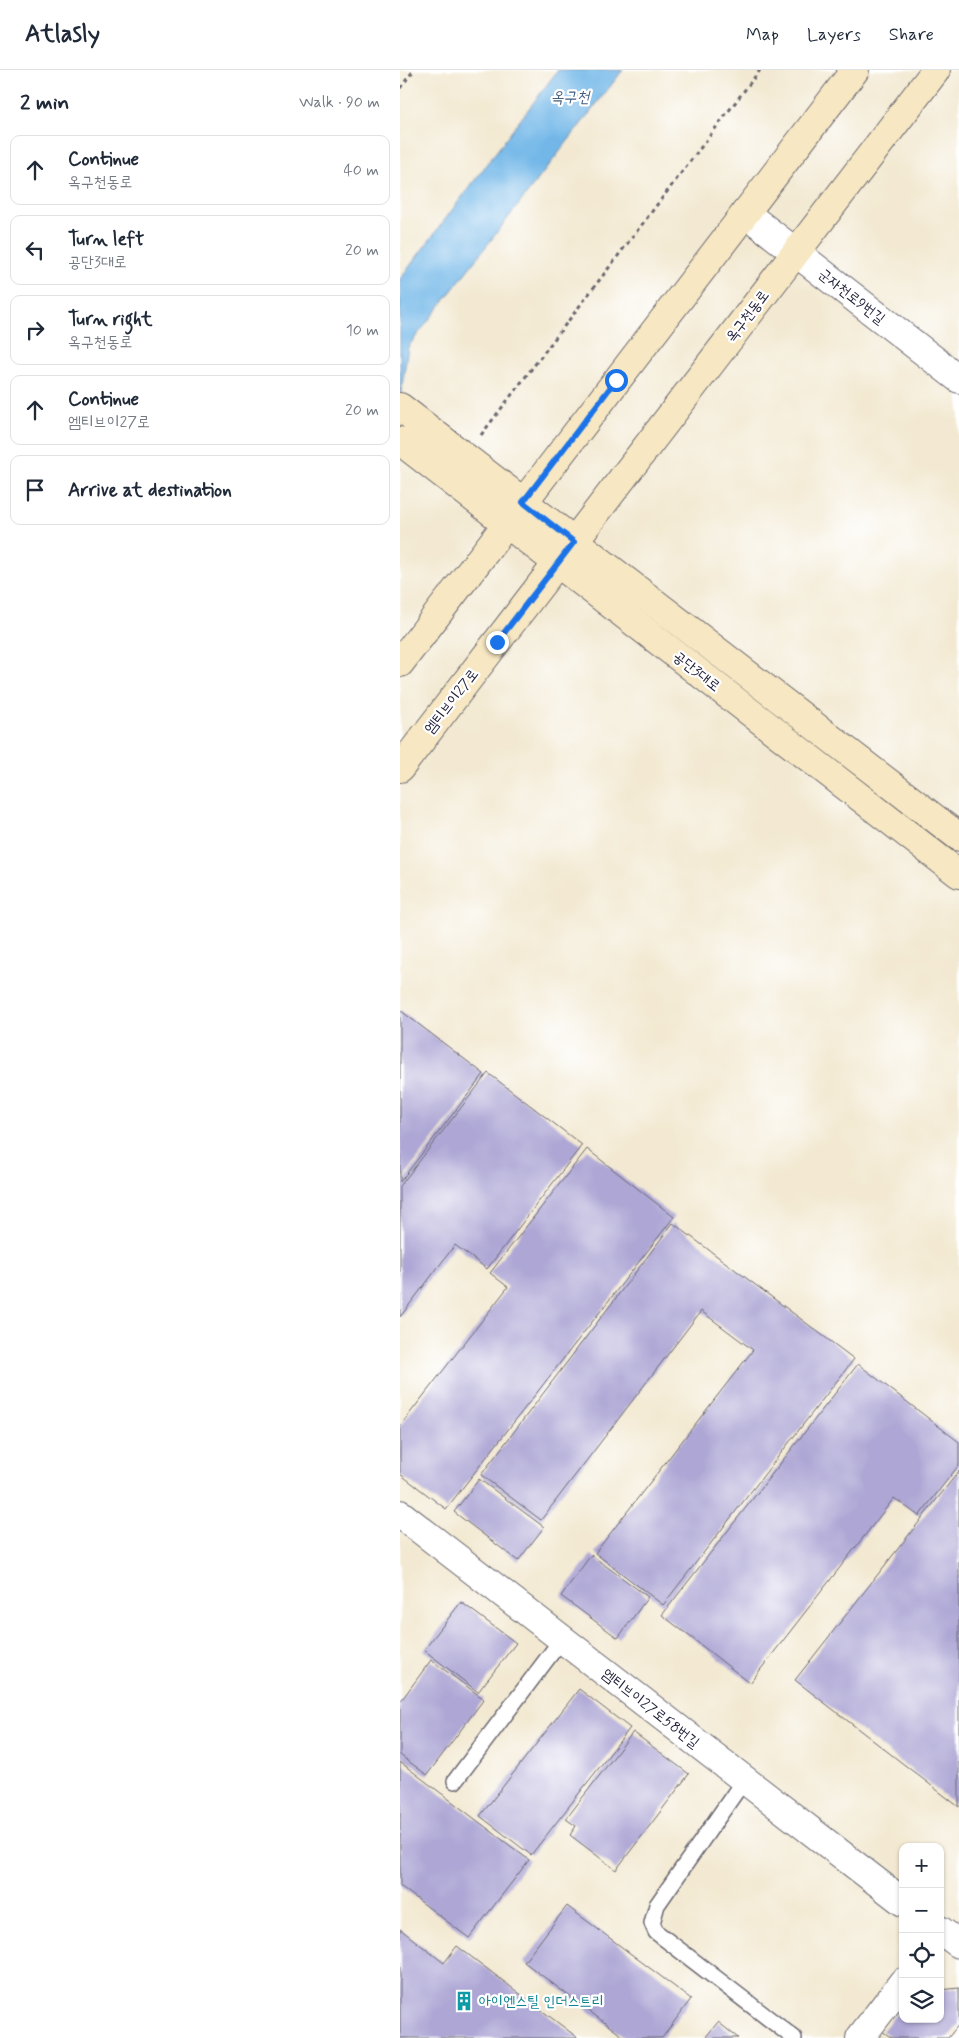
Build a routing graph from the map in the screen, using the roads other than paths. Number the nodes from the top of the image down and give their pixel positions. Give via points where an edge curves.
1 (855, 70) edge
2 (936, 70) edge
3 (745, 213) junction
4 (796, 252) junction
5 (959, 379) edge
6 (400, 407) edge
7 (400, 441) edge
8 (443, 457) junction
9 (515, 513) junction
10 (574, 542) junction
11 (558, 563) junction
12 (400, 663) edge
13 (400, 768) edge
14 (959, 837) edge
15 (959, 874) edge
16 (400, 1514) edge
17 (562, 1639) junction
18 (744, 1780) junction
19 (455, 1781) dead end
20 (899, 1899) edge
21 (899, 1987) edge
22 (794, 2038) edge
23 (860, 2038) edge

1 - 3 main road
2 - 4 main road, 옥구천동로
3 - 4 street, 군자천로9번길
3 - 9 main road
4 - 5 street, 군자천로9번길
4 - 10 main road, 옥구천동로
6 - 8 main road
7 - 8 main road
8 - 9 main road, 공단3대로
9 - 10 main road, 공단3대로
9 - 11 main road, 공단3대로
9 - 12 main road
10 - 11 main road, 옥구천동로
10 - 14 main road, 공단3대로
11 - 13 main road, 엠티브이27로
11 - 15 main road, 공단3대로
16 - 17 street, 엠티브이27로58번길
17 - 18 street, 엠티브이27로58번길
17 - 19 lane
18 - 20 street, 엠티브이27로58번길
18 - 22 lane via 657,1905 652,1923 656,1932
21 - 23 street

